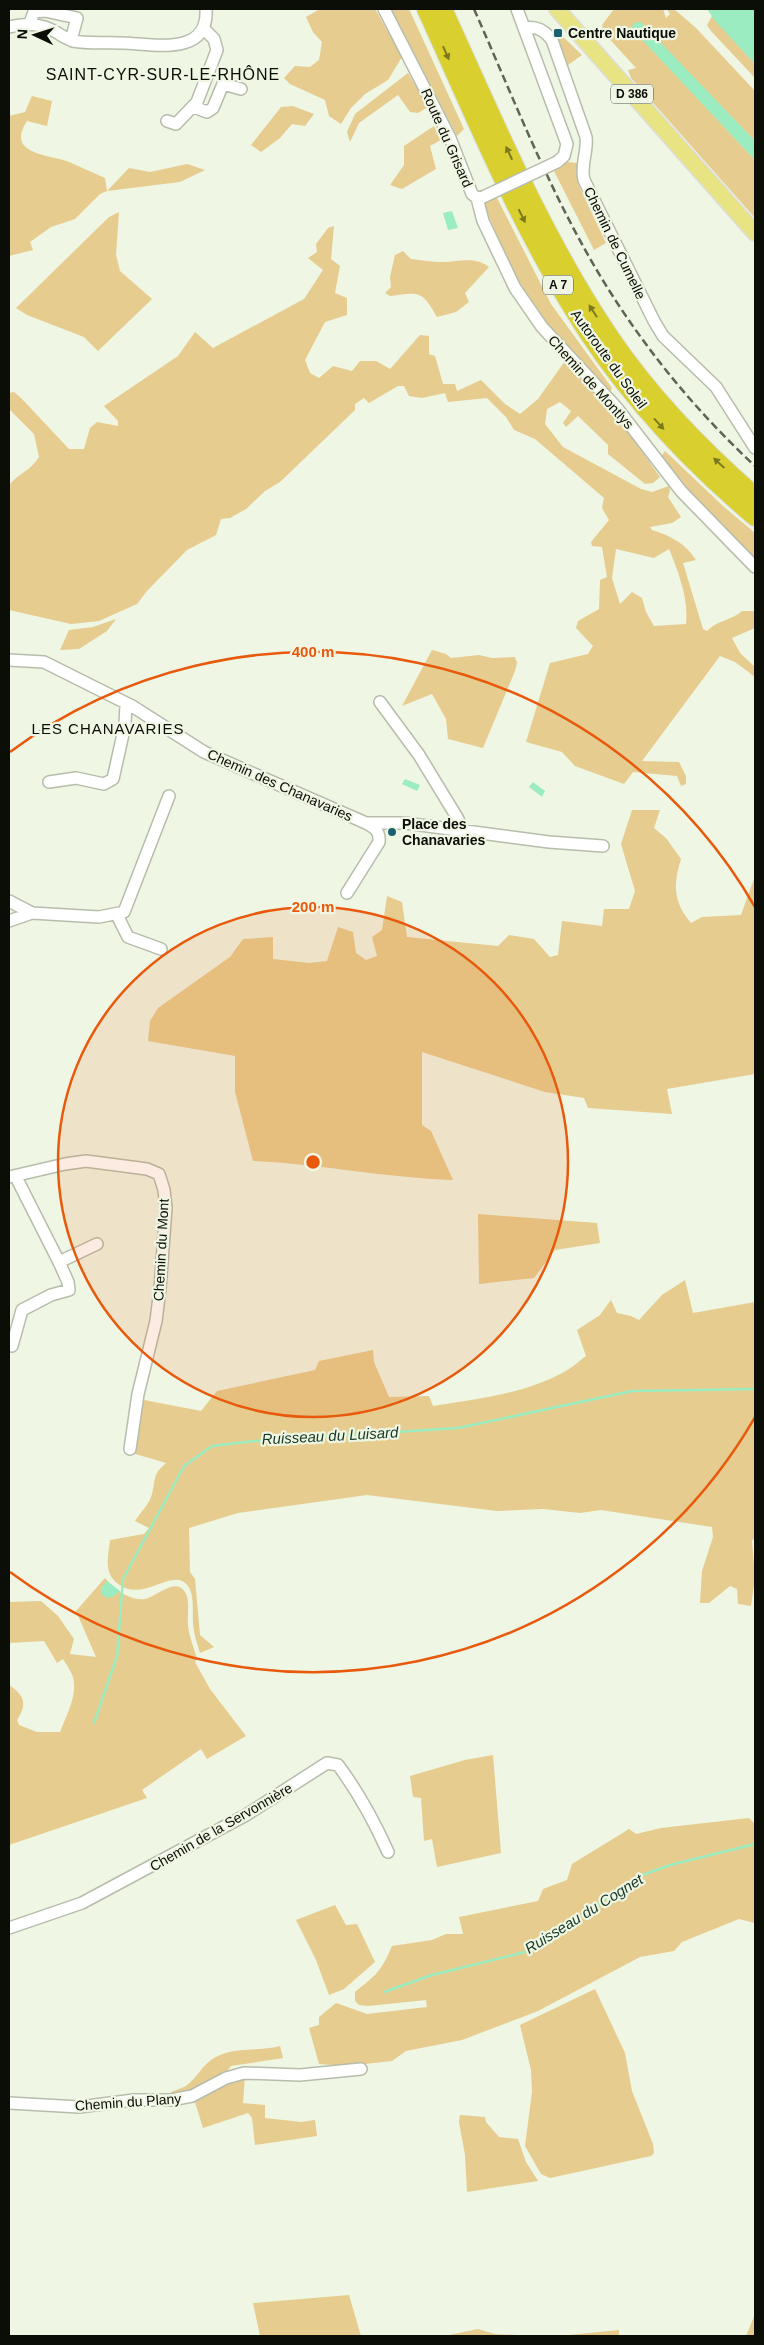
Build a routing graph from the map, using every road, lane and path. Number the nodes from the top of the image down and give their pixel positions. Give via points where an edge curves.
1 (206, 9) edge
2 (384, 9) edge
3 (426, 9) edge
4 (443, 9) edge
5 (517, 9) edge
6 (557, 9) edge
7 (30, 23) junction
8 (9, 27) edge
9 (524, 28) junction
10 (204, 29) junction
11 (71, 40) junction
12 (241, 89) dead end
13 (194, 107) junction
14 (167, 121) dead end
15 (480, 198) junction
16 (755, 233) edge
17 (755, 448) edge
18 (755, 496) edge
19 (755, 517) edge
20 (755, 567) edge
21 (9, 660) edge
22 (380, 702) dead end
23 (126, 704) junction
24 (49, 782) dead end
25 (168, 796) dead end
26 (366, 823) junction
27 (462, 831) junction
28 (603, 846) dead end
29 (347, 893) dead end
30 (9, 901) edge
31 (32, 913) junction
32 (117, 915) junction
33 (9, 921) edge
34 (161, 949) dead end
35 (12, 1177) edge
36 (97, 1244) dead end
37 (59, 1262) junction
38 (12, 1346) dead end
39 (130, 1449) dead end
40 (388, 1852) dead end
41 (9, 1928) edge
42 (361, 2069) dead end
43 (9, 2102) edge

1 - 10 street
2 - 15 street, Route du Grisard via 450,138 472,194
3 -> 19 highway, Autoroute du Soleil / A 7 via 530,232 576,313 649,413 702,469
18 -> 4 highway, Autoroute du Soleil / A 7 via 661,403 584,298 545,227
5 - 9 street, Route du Grisard
6 - 16 main road, D 386
7 - 8 street
7 - 11 street via 44,26
7 - 11 street via 34,12 76,18
9 - 15 street, Route du Grisard, bridge via 567,144 564,156
9 - 17 street, Chemin de Cumelle via 536,27 552,40 586,137 584,180 654,321 663,336 716,387
10 - 11 street via 192,40 172,45
10 - 13 street via 214,39 216,50
12 - 13 street via 222,84 213,108 207,112
13 - 14 street via 176,124
15 - 20 street, Chemin de Montlys via 483,221 515,288 542,327 617,408 681,491
21 - 23 street, Chemin des Chanavaries via 44,662
22 - 27 street via 419,755
23 - 24 street via 124,733 111,781 102,784 73,778
23 - 26 street, Chemin des Chanavaries via 204,752
25 - 32 street via 126,910
26 - 27 street, Chemin des Chanavaries via 406,823
26 - 29 street via 377,830 379,842
27 - 28 street, Chemin des Chanavaries
30 - 31 street
31 - 32 street
31 - 33 street
32 - 34 street via 128,937
35 - 37 street
35 - 39 street, Chemin du Mont via 86,1161 147,1169 159,1174 166,1208 160,1289
36 - 37 street
37 - 38 street via 69,1290 22,1310
40 - 41 street, Chemin de la Servonnière via 361,1797 338,1766 328,1763 246,1815 82,1903
42 - 43 street, Chemin du Plany via 300,2075 244,2073 226,2078 192,2096 171,2100 134,2100 79,2107

